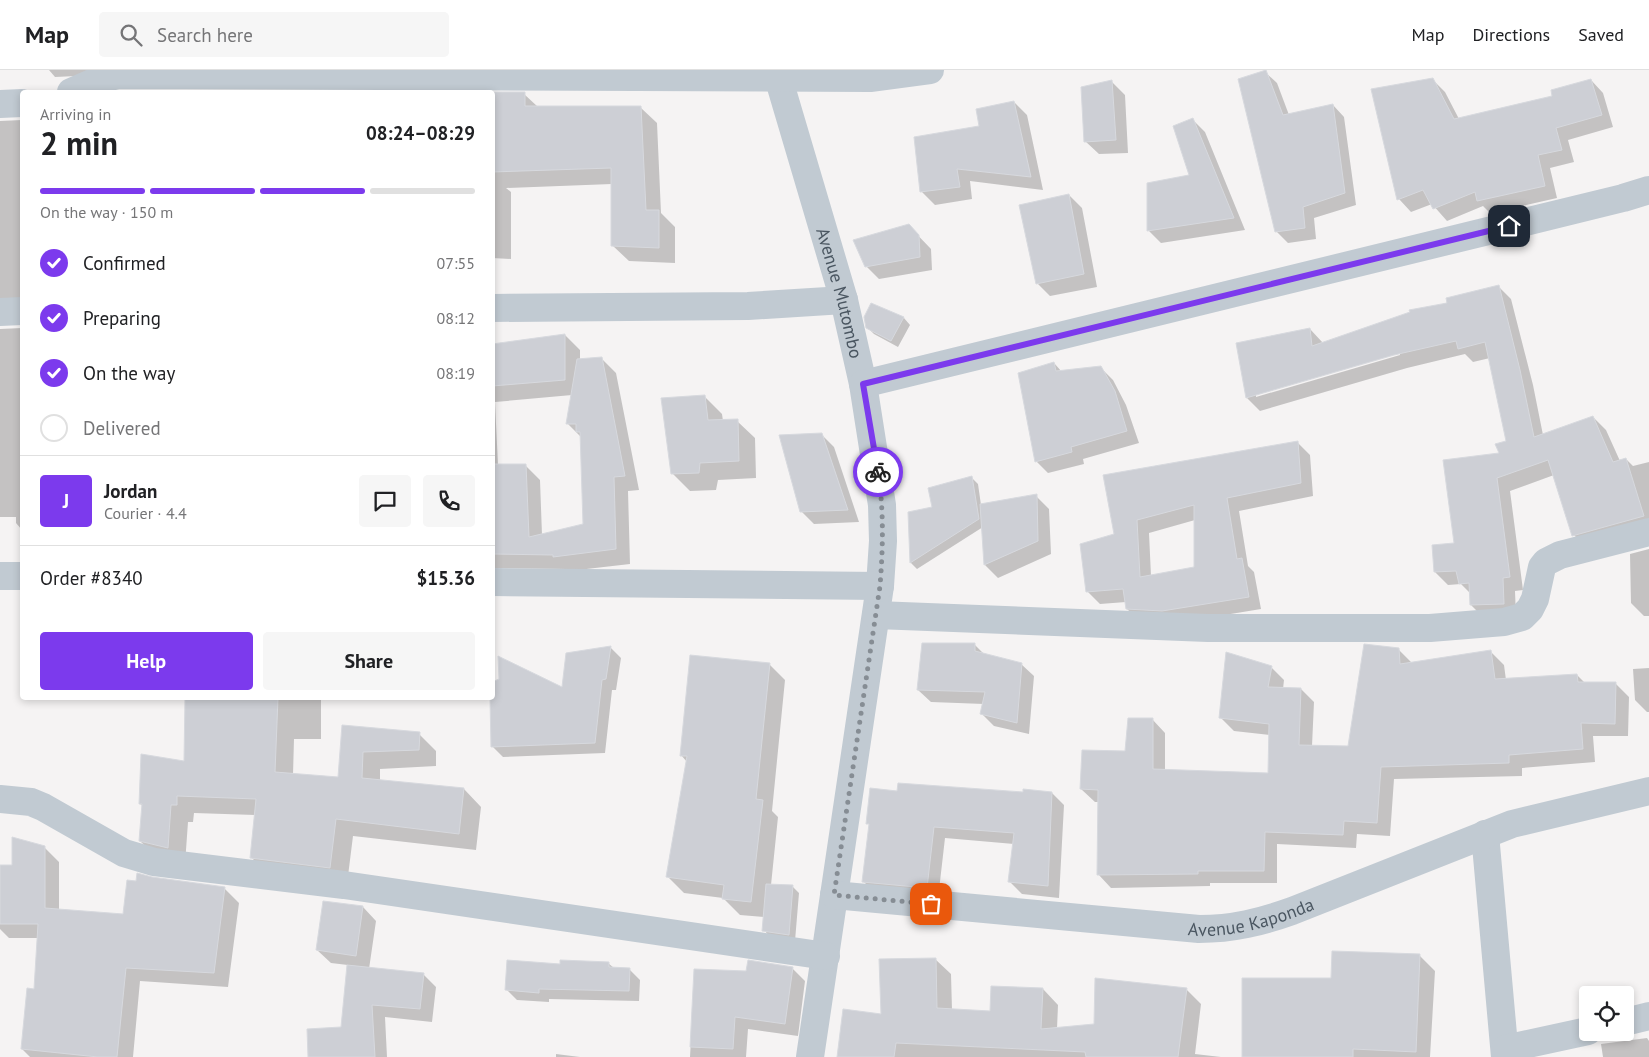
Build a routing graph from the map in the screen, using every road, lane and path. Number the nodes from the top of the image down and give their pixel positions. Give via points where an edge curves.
1 (930, 70) edge
2 (776, 74) edge
3 (76, 90) edge
4 (20, 103) edge
5 (0, 104) edge
6 (1649, 190) edge
7 (844, 300) junction
8 (495, 308) edge
9 (20, 311) edge
10 (0, 312) edge
11 (863, 384) junction
12 (1649, 532) edge
13 (0, 576) edge
14 (20, 576) edge
15 (495, 582) edge
16 (880, 586) junction
17 (876, 615) junction
18 (1649, 791) edge
19 (0, 799) edge
20 (1485, 834) junction
21 (834, 895) junction
22 (826, 956) junction
23 (1649, 1016) edge
24 (1634, 1020) edge
25 (1579, 1032) edge
26 (1505, 1053) edge
27 (810, 1057) edge

1 - 2 street via 870,78
2 - 3 street via 118,75
2 - 7 street, Avenue Mutombo
4 - 5 street
6 - 11 street
7 - 8 street via 738,306
7 - 11 street, Avenue Mutombo
9 - 10 street
11 - 16 street, Avenue Mutombo via 882,505
12 - 17 street via 1560,555 1546,562 1530,609 1522,616 1504,622 1438,628 1208,628
13 - 14 street
15 - 16 street
16 - 17 street, Avenue Mutombo
17 - 21 street, Avenue Mutombo
18 - 20 street, Avenue Kaponda via 1512,824
19 - 22 street via 43,807 124,853 154,862 344,885
20 - 21 street, Avenue Kaponda via 1283,914 1220,929
20 - 26 street
21 - 22 street, Avenue Mutombo
22 - 27 street, Avenue Mutombo
23 - 24 street
25 - 26 street

